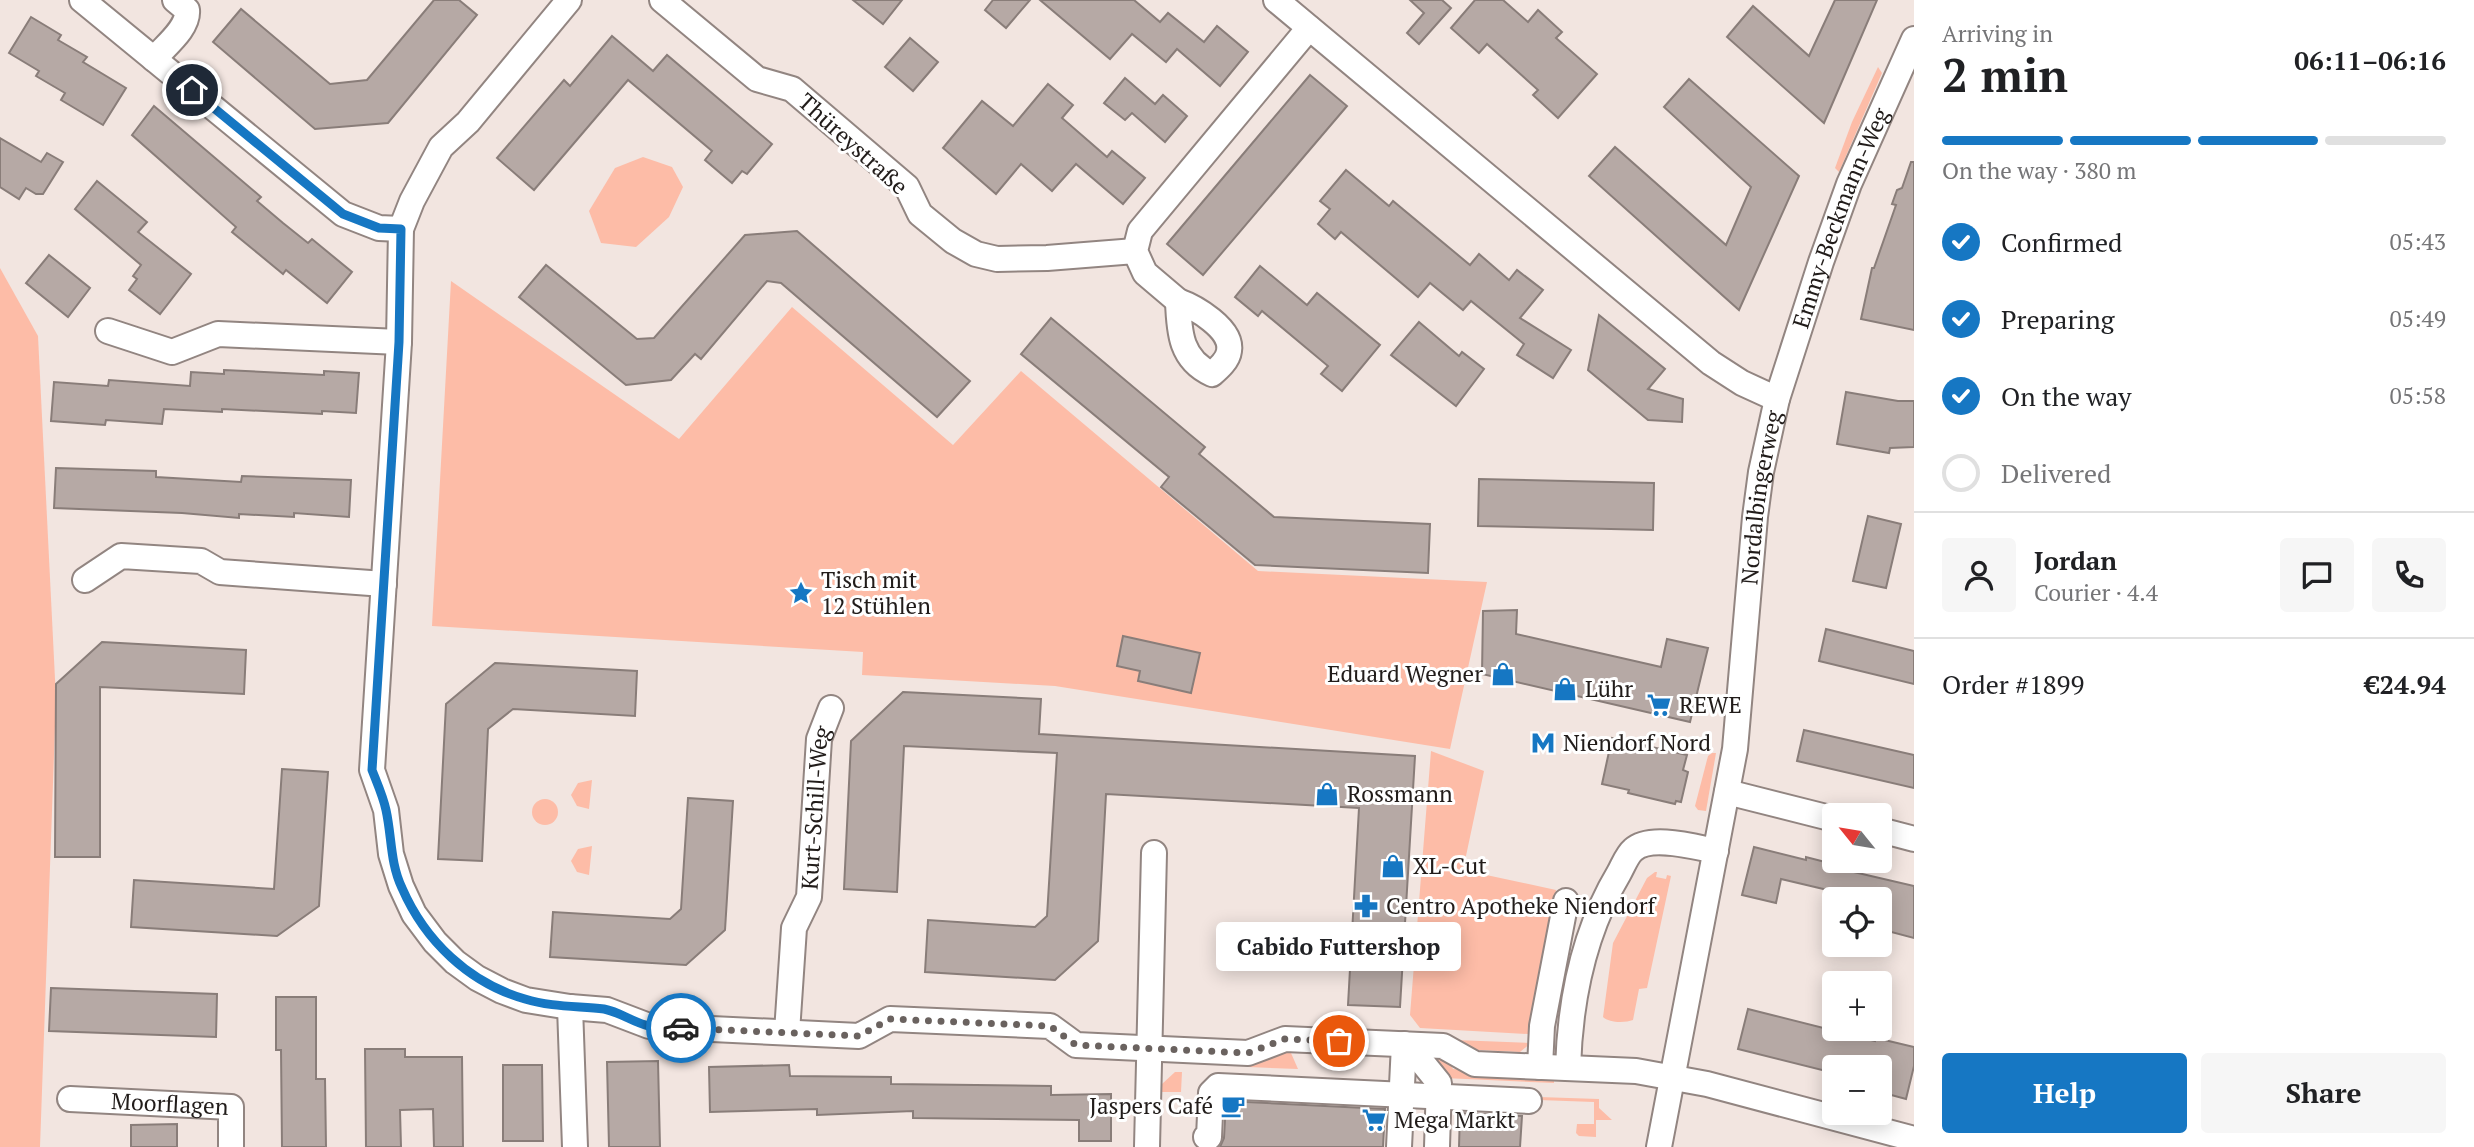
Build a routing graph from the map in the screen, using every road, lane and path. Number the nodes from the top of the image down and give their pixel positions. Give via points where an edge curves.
1 (82, 0) edge
2 (175, 0) edge
3 (569, 0) edge
4 (662, 0) edge
5 (1276, 0) edge
6 (1309, 28) junction
7 (1914, 39) edge
8 (154, 59) junction
9 (401, 229) junction
10 (1135, 251) junction
11 (1178, 301) dead end
12 (108, 331) dead end
13 (399, 342) junction
14 (1777, 399) junction
15 (85, 580) dead end
16 (384, 584) junction
17 (831, 708) dead end
18 (1727, 792) junction
19 (1822, 816) edge
20 (1892, 833) edge
21 (1914, 839) edge
22 (1716, 851) junction
23 (1154, 853) dead end
24 (1566, 901) dead end
25 (570, 1007) junction
26 (787, 1032) junction
27 (1148, 1049) junction
28 (1540, 1067) junction
29 (1568, 1068) junction
30 (1419, 1071) junction
31 (1672, 1078) junction
32 (69, 1099) dead end
33 (1530, 1101) dead end
34 (1212, 1127) dead end
35 (1914, 1139) edge
36 (230, 1147) edge
37 (575, 1147) edge
38 (1147, 1147) edge
39 (1399, 1147) edge
40 (1437, 1147) edge
41 (1659, 1147) edge

1 - 8 street
2 - 8 street via 188,15
3 - 9 street via 468,122 441,147
4 - 10 street, Thüreystraße via 757,79 792,89 907,187 920,214 976,254 1022,259
5 - 6 street, Nordalbingerweg
6 - 10 street via 1154,213 1140,232
6 - 14 street, Nordalbingerweg via 1712,363
7 - 14 street, Emmy-Beckmann-Weg via 1849,184
8 - 9 street via 343,214 379,228
9 - 13 street
10 - 11 street via 1145,273
12 - 13 street via 172,352 218,334
13 - 16 street
14 - 18 street, Nordalbingerweg via 1755,517 1738,728
15 - 16 street via 121,556 201,561 220,572
16 - 25 street via 372,770 386,810 391,854 401,886 435,942 477,978 526,1000
17 - 26 street, Kurt-Schill-Weg via 819,739 809,897 794,929
18 - 19 street
18 - 22 street, Nordalbingerweg
20 - 21 street
22 - 29 street via 1655,842 1633,849 1608,890 1588,938 1577,984
22 - 31 street, Nordalbingerweg
23 - 27 street
24 - 28 street via 1542,1026
25 - 26 street via 607,1010 649,1026
25 - 37 street
26 - 27 street via 859,1036 890,1019 1050,1026 1076,1045
27 - 30 street via 1248,1053 1285,1039
27 - 38 street
28 - 29 street
28 - 30 street via 1475,1064 1443,1046
29 - 31 street via 1636,1071
30 - 33 street
30 - 34 street via 1218,1086 1211,1093
30 - 39 street
30 - 40 street
31 - 35 street
31 - 41 street, Nordalbingerweg
32 - 36 street, Moorflagen via 231,1107

